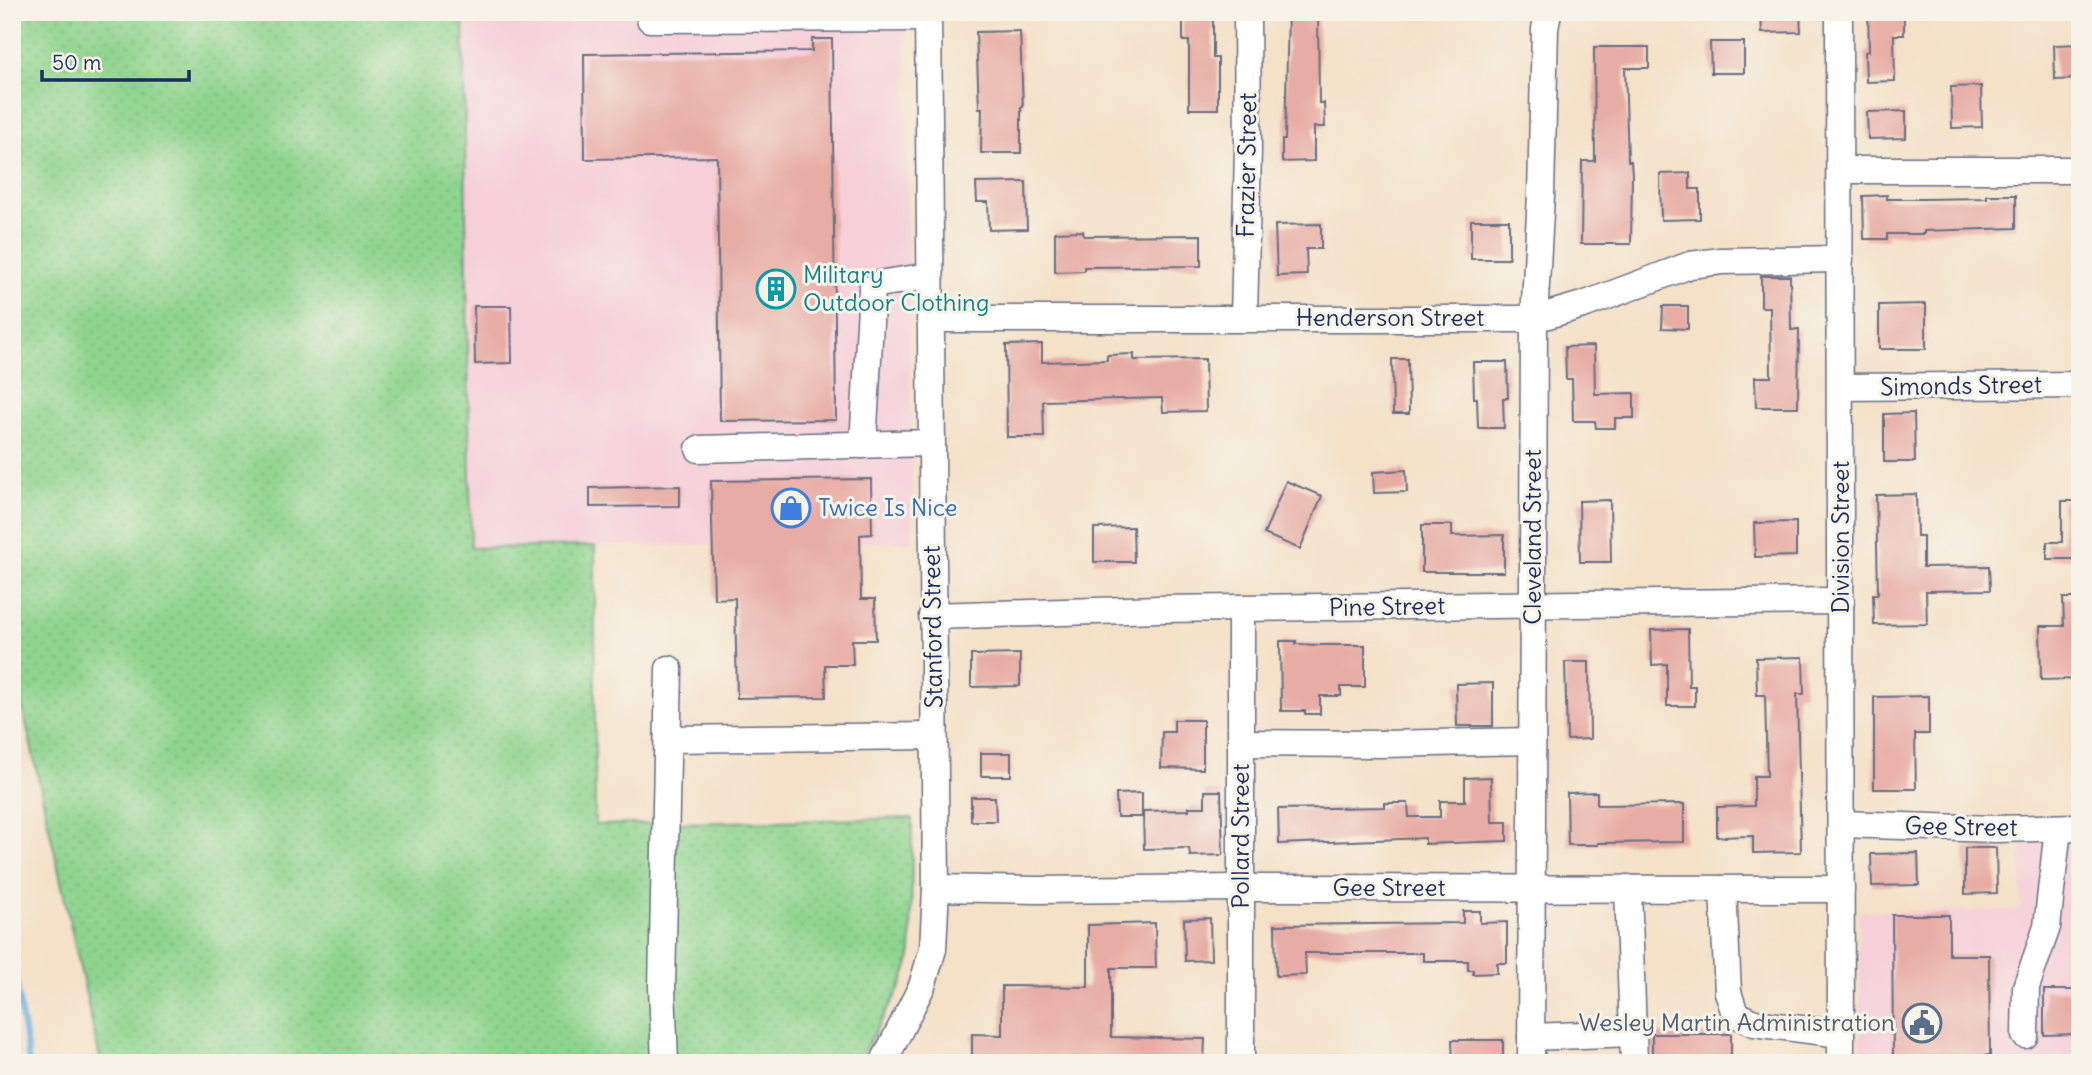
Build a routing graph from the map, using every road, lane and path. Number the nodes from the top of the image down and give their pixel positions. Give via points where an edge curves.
1 (1247, 12) edge
2 (1548, 12) edge
3 (1839, 12) edge
4 (928, 15) edge
5 (650, 19) dead end
6 (1840, 170) junction
7 (2080, 170) edge
8 (1840, 259) junction
9 (930, 276) junction
10 (1244, 318) junction
11 (930, 319) junction
12 (1534, 319) junction
13 (2080, 385) edge
14 (1841, 387) junction
15 (931, 443) junction
16 (863, 445) junction
17 (699, 449) dead end
18 (1842, 601) junction
19 (1533, 605) junction
20 (1241, 609) junction
21 (932, 616) junction
22 (669, 669) dead end
23 (934, 736) junction
24 (667, 739) junction
25 (1532, 741) junction
26 (1241, 743) junction
27 (1842, 824) junction
28 (2069, 827) edge
29 (936, 888) junction
30 (1241, 888) junction
31 (1530, 888) junction
32 (1628, 888) junction
33 (1723, 888) junction
34 (1841, 889) junction
35 (1633, 1033) junction
36 (1841, 1034) junction
37 (2025, 1035) dead end
38 (1531, 1050) edge
39 (665, 1063) edge
40 (883, 1063) edge
41 (1241, 1063) edge
42 (1634, 1063) edge
43 (1841, 1063) edge

1 - 10 street, Frazier Street
2 - 12 street, Cleveland Street
3 - 6 street, Division Street
4 - 5 street
4 - 9 street, Stanford Street
6 - 7 street
6 - 8 street, Division Street
8 - 12 street, Henderson Street via 1689,265
8 - 14 street, Division Street
9 - 11 street, Stanford Street
9 - 16 street via 878,284 872,289
10 - 11 street, Henderson Street
10 - 12 street, Henderson Street
11 - 15 street, Stanford Street
12 - 19 street, Cleveland Street
13 - 14 street, Simonds Street
14 - 18 street, Division Street
15 - 16 street
15 - 21 street, Stanford Street
16 - 17 street
18 - 19 street, Pine Street
18 - 27 street, Division Street
19 - 20 street, Pine Street
19 - 25 street, Cleveland Street
20 - 21 street, Pine Street
20 - 26 street, Pollard Street
21 - 23 street, Stanford Street
22 - 24 street
23 - 24 street
23 - 29 street, Stanford Street
24 - 39 street
25 - 26 street
25 - 31 street, Cleveland Street
26 - 30 street, Pollard Street
27 - 28 street, Gee Street
27 - 34 street, Division Street
28 - 37 street via 2047,927 2026,987
29 - 30 street, Gee Street
29 - 40 street, Stanford Street via 933,949 922,986
30 - 31 street, Gee Street
30 - 41 street, Pollard Street
31 - 32 street, Gee Street
31 - 38 street, Cleveland Street
32 - 33 street, Gee Street
32 - 35 street
33 - 34 street, Gee Street
33 - 36 street via 1728,992 1735,1014 1754,1023
34 - 36 street, Division Street
35 - 38 street
35 - 42 street
36 - 43 street, Division Street

